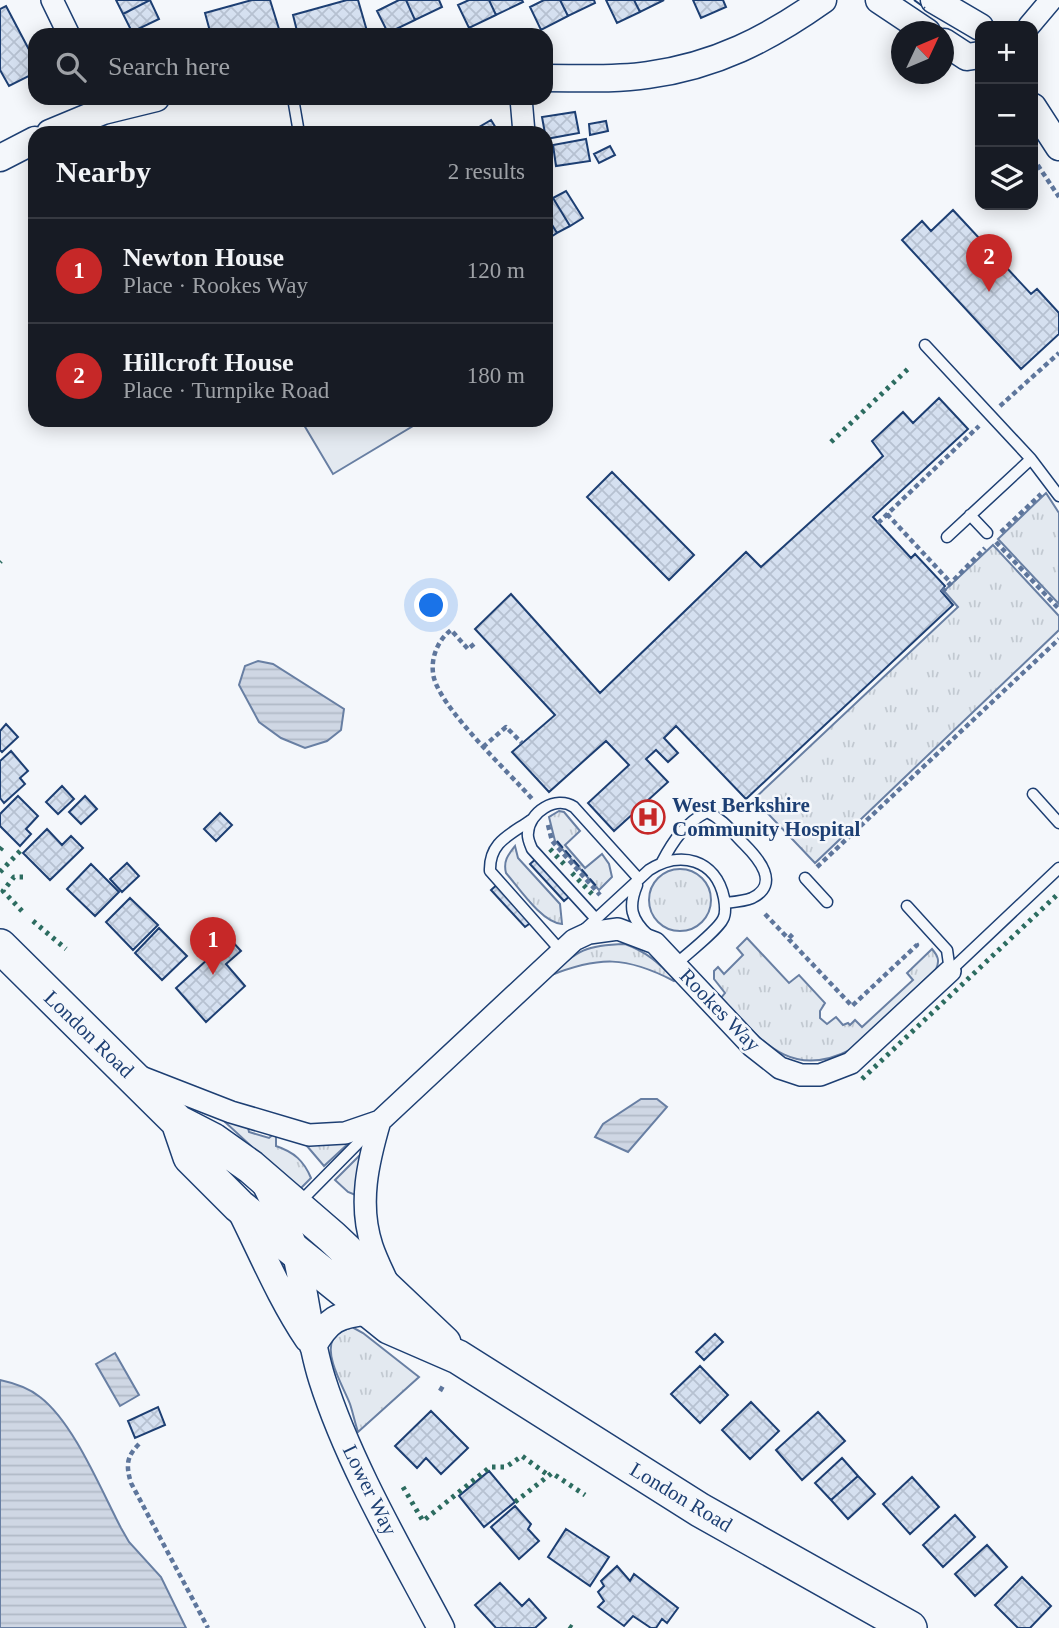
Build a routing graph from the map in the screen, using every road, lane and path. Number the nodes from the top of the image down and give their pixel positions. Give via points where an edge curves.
1 (52, 0) edge
2 (823, 0) edge
3 (879, 0) edge
4 (934, 0) edge
5 (1051, 0) edge
6 (910, 21) edge
7 (1033, 21) edge
8 (975, 24) edge
9 (66, 28) edge
10 (954, 49) edge
11 (975, 56) edge
12 (553, 78) edge
13 (98, 105) edge
14 (294, 105) edge
15 (522, 105) edge
16 (1038, 115) edge
17 (62, 126) edge
18 (298, 126) edge
19 (523, 126) edge
20 (28, 144) edge
21 (1059, 148) edge
22 (0, 159) edge
23 (1038, 166) edge
24 (1059, 197) edge
25 (925, 345) dead end
26 (1059, 353) edge
27 (998, 408) dead end
28 (985, 420) dead end
29 (1031, 459) junction
30 (1059, 496) edge
31 (887, 514) junction
32 (970, 515) junction
33 (878, 523) dead end
34 (990, 536) joint
35 (947, 537) dead end
36 (950, 582) dead end
37 (1059, 609) edge
38 (1059, 639) edge
39 (474, 644) dead end
40 (522, 743) dead end
41 (484, 747) junction
42 (1033, 794) dead end
43 (535, 803) dead end
44 (531, 820) junction
45 (546, 821) dead end
46 (1059, 823) edge
47 (662, 862) junction
48 (1059, 868) edge
49 (815, 869) dead end
50 (805, 878) dead end
51 (639, 879) junction
52 (600, 895) dead end
53 (827, 902) dead end
54 (725, 904) junction
55 (907, 906) dead end
56 (765, 914) dead end
57 (596, 919) junction
58 (794, 933) dead end
59 (789, 938) junction
60 (911, 939) dead end
61 (655, 943) junction
62 (568, 945) junction
63 (0, 946) edge
64 (676, 964) junction
65 (950, 971) junction
66 (834, 974) dead end
67 (827, 980) junction
68 (129, 1073) junction
69 (380, 1121) junction
70 (178, 1122) junction
71 (239, 1206) junction
72 (281, 1218) junction
73 (295, 1251) junction
74 (380, 1303) junction
75 (313, 1346) junction
76 (139, 1444) dead end
77 (208, 1628) edge
78 (441, 1628) edge
79 (910, 1628) edge

1 - 9 street
2 - 12 street via 774,32 708,62 647,75
3 - 6 street
4 - 8 street
5 - 7 street
10 - 11 street via 967,57
13 - 17 street
14 - 18 lane
15 - 19 street
16 - 21 street
20 - 22 street
23 - 24 path
25 - 29 lane
26 - 27 path
28 - 31 path
29 - 30 lane
29 - 32 lane
31 - 33 path
31 - 36 path
32 - 34 lane
32 - 35 lane
34 - 37 path
38 - 49 path
39 - 41 path via 468,649 451,631 437,648 432,673 444,698
40 - 41 path via 506,727
41 - 43 path
42 - 46 lane
44 - 51 lane via 550,803 567,802
44 - 57 lane via 527,834 532,849
44 - 62 lane via 499,843 490,856 491,871
45 - 52 path via 552,841
47 - 51 lane
47 - 54 lane via 690,860 704,866 722,888
47 - 54 lane via 676,837 696,817 707,812 718,817 759,859 767,874 764,887 753,897
48 - 65 lane, Rookes Way
50 - 53 lane
51 - 57 lane
51 - 61 lane via 632,896 635,923
54 - 64 lane via 723,919
55 - 65 lane via 947,950
56 - 59 path
57 - 62 lane
58 - 59 path
59 - 67 path
60 - 67 path via 917,945 852,1006
61 - 62 street, Rookes Way via 618,929 589,933
61 - 64 street, Rookes Way
62 - 69 street, Rookes Way
63 - 68 main road, London Road
64 - 65 street, Rookes Way via 752,1046 780,1068 801,1076 820,1075 851,1063
66 - 67 path
68 - 69 street, Rookes Way via 231,1112 309,1135 345,1133
68 - 70 main road, London Road
69 - 72 lane, Rookes Way
69 - 74 street via 369,1159 366,1220
70 - 71 main road, London Road via 190,1157
70 - 72 main road, London Road via 251,1167 264,1181
71 - 72 main road, London Road
71 - 75 street, Lower Way via 289,1310
72 - 73 main road, London Road
72 - 74 main road, London Road
73 - 74 main road, London Road
73 - 75 street, Lower Way
74 - 75 street via 335,1319
74 - 79 main road, London Road via 700,1510
75 - 78 street, Lower Way via 347,1444
76 - 77 path via 127,1466 131,1483

